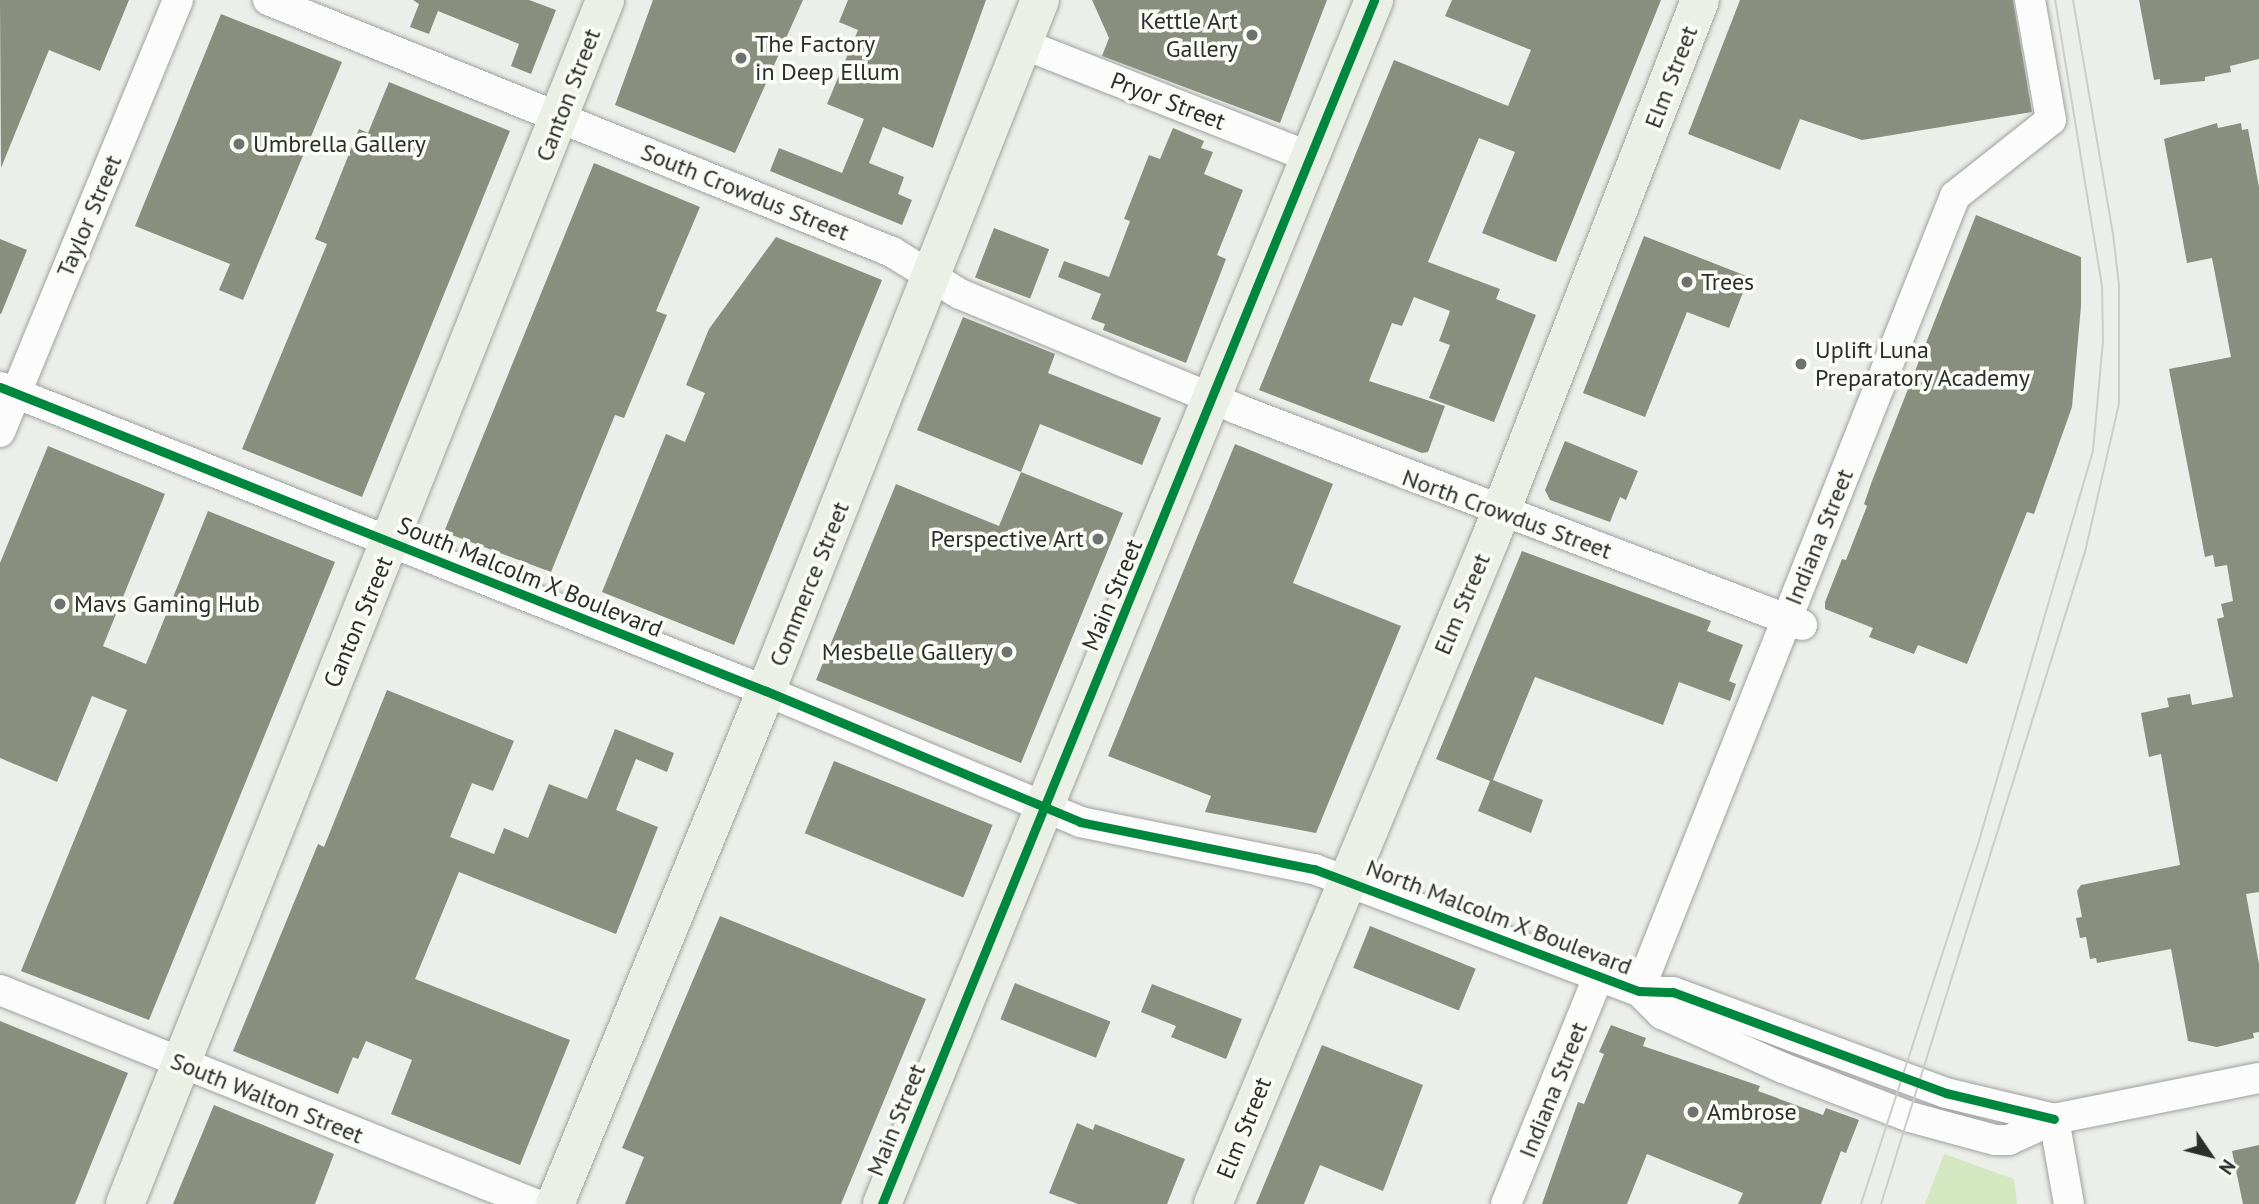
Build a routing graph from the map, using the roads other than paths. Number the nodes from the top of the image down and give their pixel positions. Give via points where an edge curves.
1 (178, 0) edge
2 (268, 0) edge
3 (605, 0) edge
4 (1040, 0) edge
5 (1374, 0) edge
6 (1700, 0) edge
7 (2030, 0) edge
8 (1023, 44) junction
9 (560, 117) junction
10 (1312, 158) junction
11 (933, 277) junction
12 (8, 390) edge
13 (1214, 399) junction
14 (0, 432) edge
15 (1500, 512) junction
16 (391, 543) junction
17 (1794, 622) junction
18 (766, 691) junction
19 (1045, 807) junction
20 (1346, 879) junction
21 (1599, 975) junction
22 (0, 990) edge
23 (1639, 991) junction
24 (1795, 1038) junction
25 (181, 1063) junction
26 (1783, 1068) junction
27 (2259, 1078) edge
28 (2054, 1119) junction
29 (125, 1204) edge
30 (534, 1204) edge
31 (555, 1204) edge
32 (882, 1204) edge
33 (1213, 1204) edge
34 (1506, 1204) edge
35 (2069, 1204) edge

1 - 12 street, Taylor Street
2 - 9 street, South Crowdus Street
3 - 9 main road, Canton Street
4 - 8 main road, Commerce Street
5 - 10 main road, Main Street
6 - 15 main road, Elm Street
7 - 17 street, Indiana Street via 2051,120 1955,196
8 - 10 street, Pryor Street
8 - 11 main road, Commerce Street
9 - 11 street, South Crowdus Street via 891,251
9 - 16 main road, Canton Street
10 - 13 main road, Main Street
11 - 13 street, South Crowdus Street via 960,294
11 - 18 main road, Commerce Street
12 - 14 street, Taylor Street
12 - 16 street, South Malcolm X Boulevard
13 - 15 street, North Crowdus Street
13 - 19 main road, Main Street
15 - 17 street, North Crowdus Street
15 - 20 main road, Elm Street
16 - 18 street, South Malcolm X Boulevard
16 - 25 main road, Canton Street
17 - 23 street, Indiana Street
18 - 19 street, South Malcolm X Boulevard
18 - 31 main road, Commerce Street
19 - 20 street, North Malcolm X Boulevard via 1080,822
19 - 32 main road, Main Street
20 - 21 street, North Malcolm X Boulevard
20 - 33 main road, Elm Street
21 - 23 street, North Malcolm X Boulevard
21 - 34 street, Indiana Street
22 - 25 street, South Walton Street
23 - 24 street, North Malcolm X Boulevard via 1673,992
23 - 26 street, North Malcolm X Boulevard via 1662,1014
24 - 26 street
24 - 28 street, North Malcolm X Boulevard via 1947,1093
25 - 29 main road, Canton Street
25 - 30 street, South Walton Street
26 - 28 street, North Malcolm X Boulevard via 1964,1135 2009,1140
27 - 28 street, North Malcolm X Boulevard
28 - 35 street

